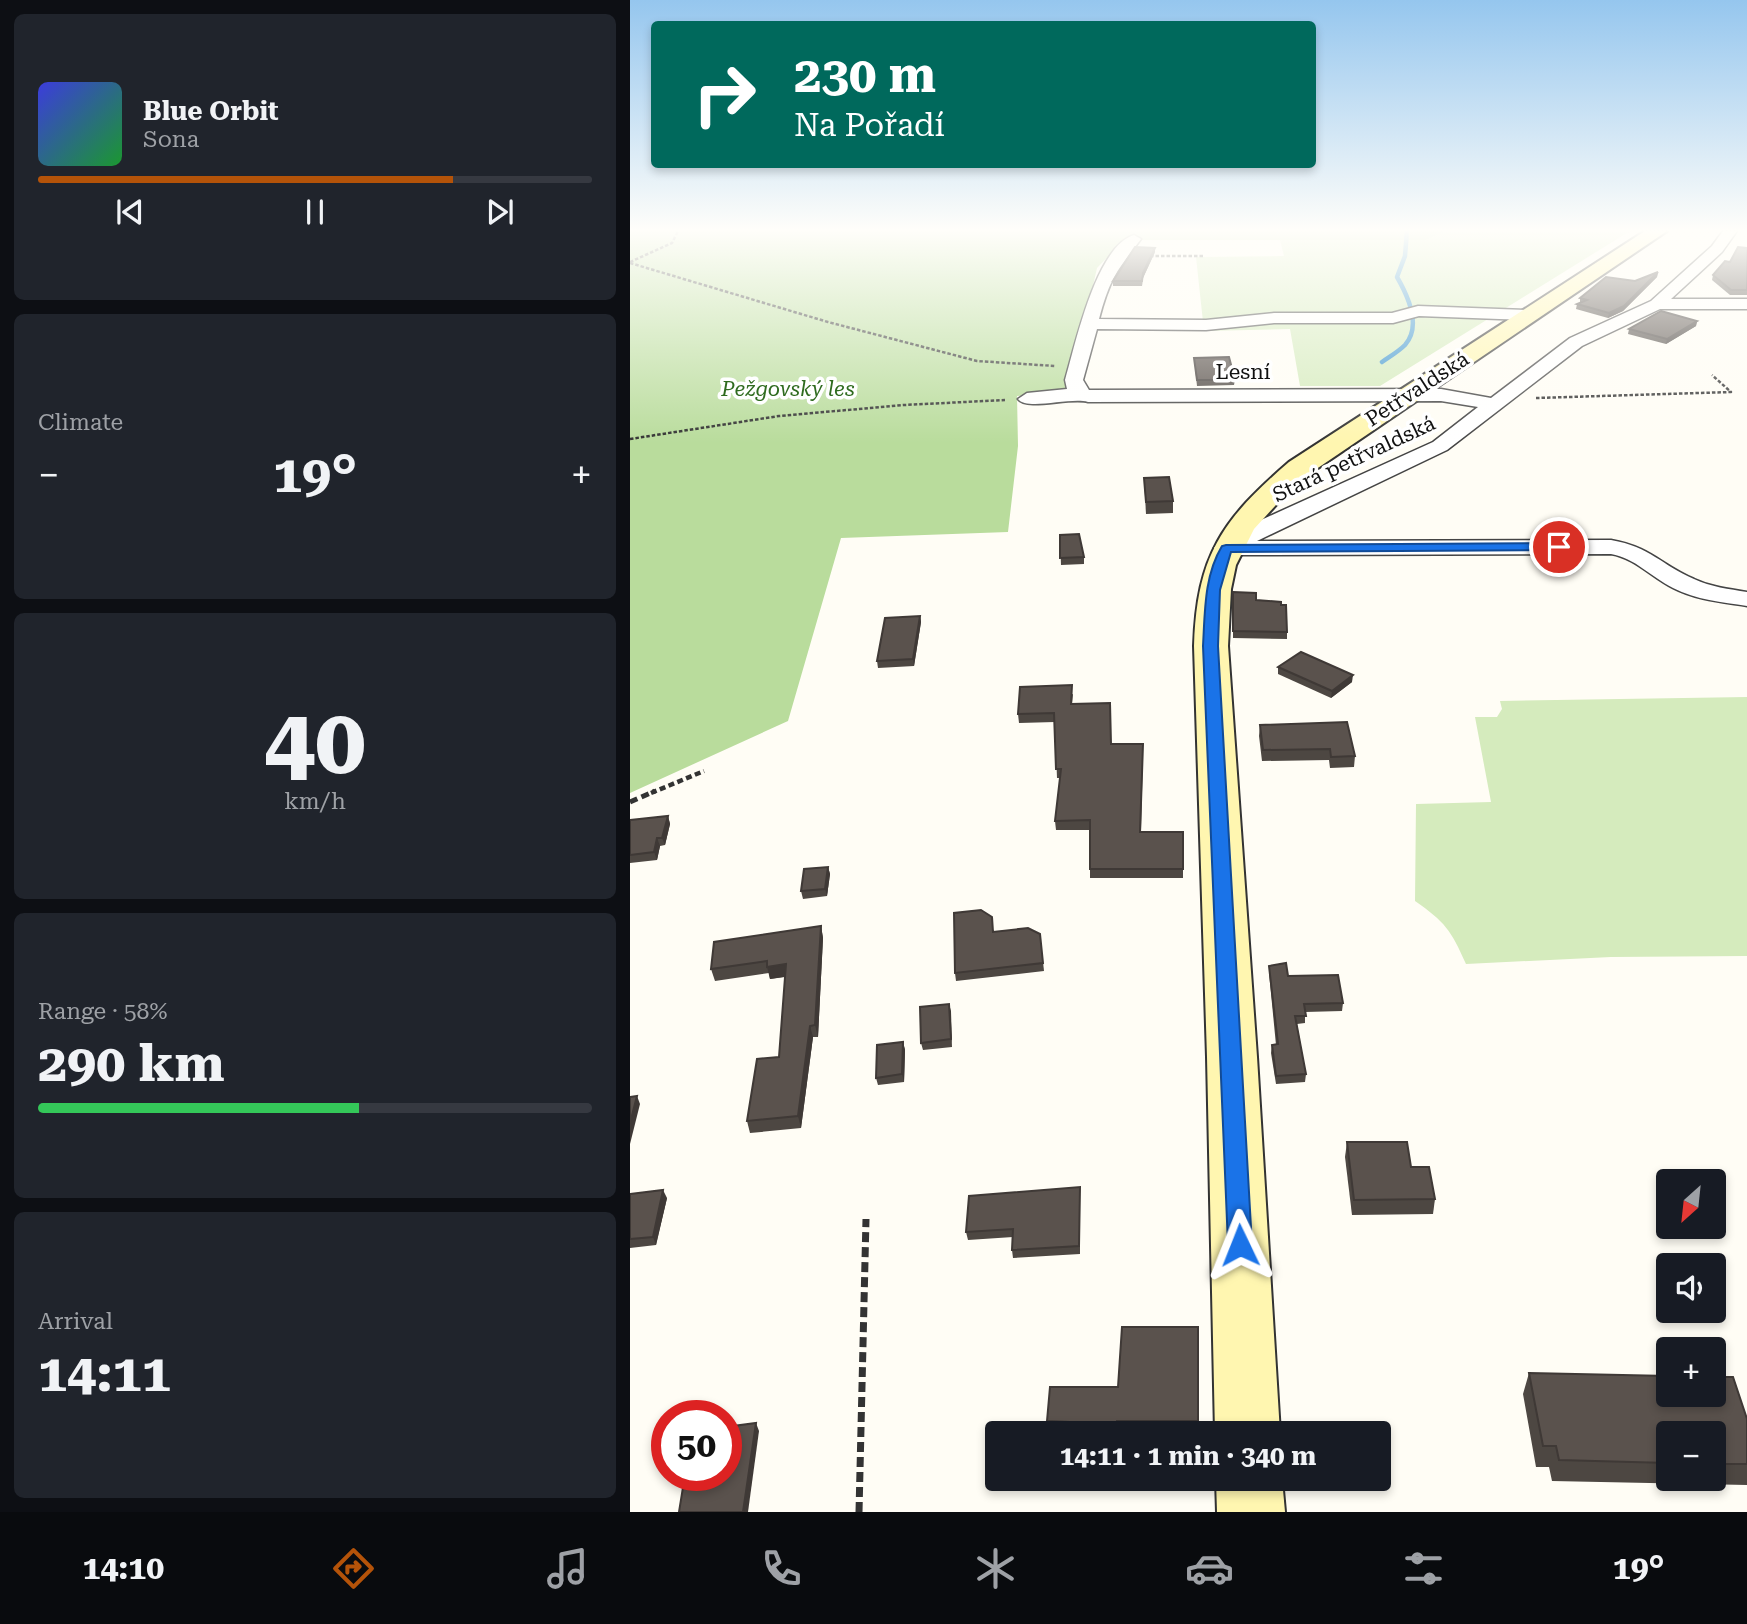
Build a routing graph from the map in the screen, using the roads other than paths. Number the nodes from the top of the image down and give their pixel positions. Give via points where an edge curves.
1 (1097, 302) edge
2 (1549, 302) edge
3 (1660, 302) edge
4 (1657, 304) junction
5 (1747, 304) edge
6 (1528, 315) junction
7 (1091, 324) junction
8 (1080, 393) junction
9 (1406, 396) junction
10 (1027, 399) road end
11 (1502, 400) junction
12 (1221, 566) junction
13 (1747, 599) edge
14 (1247, 1421) edge
15 (1250, 1491) edge
16 (1251, 1512) edge

1 - 7 street
2 - 6 main road, Petřvaldská
3 - 4 street, Stará petřvaldská
4 - 5 street, Stará petřvaldská
4 - 11 street, Stará petřvaldská via 1576,342
6 - 7 street via 1418,311 1393,318
6 - 9 main road, Petřvaldská
7 - 8 street via 1074,380
8 - 9 street, Lesní
8 - 10 street, Lesní
9 - 11 street, Stará petřvaldská
9 - 12 main road, Petřvaldská via 1286,480 1247,517
11 - 12 street, Stará petřvaldská via 1440,446 1269,525
12 - 13 street via 1611,547 1644,556 1705,592
12 - 14 main road via 1210,646
15 - 16 main road

